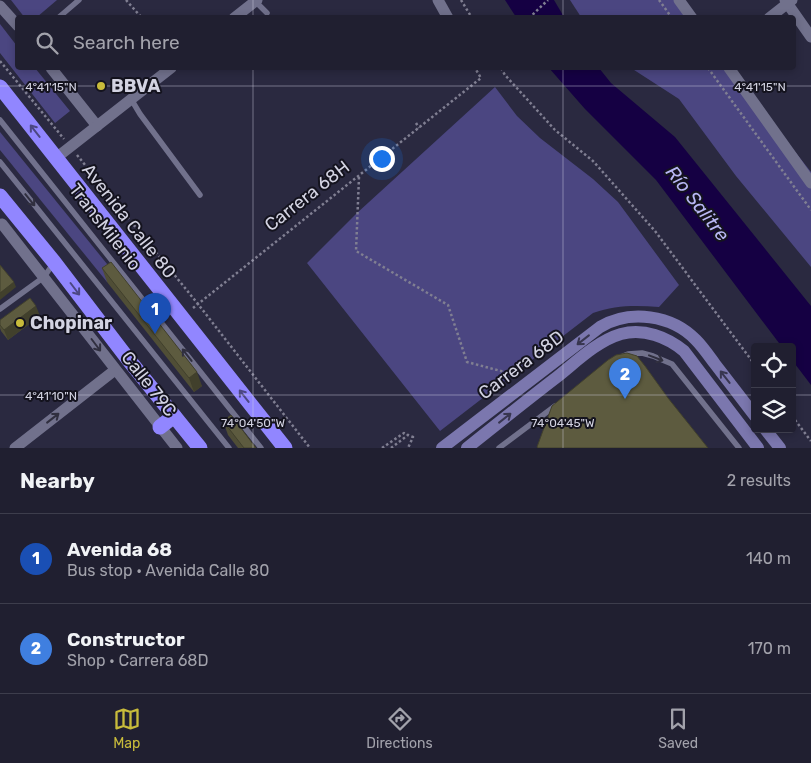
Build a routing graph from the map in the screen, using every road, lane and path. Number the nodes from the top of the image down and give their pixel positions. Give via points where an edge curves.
1 (80, 0) edge
2 (126, 0) edge
3 (256, 0) edge
4 (438, 0) edge
5 (461, 0) edge
6 (548, 0) edge
7 (659, 0) edge
8 (679, 0) edge
9 (788, 1) edge
10 (0, 6) edge
11 (267, 13) dead end
12 (62, 15) edge
13 (139, 15) edge
14 (238, 15) edge
15 (446, 15) edge
16 (470, 15) edge
17 (532, 15) edge
18 (670, 15) edge
19 (690, 15) edge
20 (772, 15) edge
21 (15, 23) edge
22 (811, 37) edge
23 (0, 61) edge
24 (54, 70) edge
25 (168, 70) edge
26 (476, 70) edge
27 (502, 70) edge
28 (709, 70) edge
29 (730, 70) edge
30 (0, 87) edge
31 (131, 99) junction
32 (0, 120) edge
33 (416, 123) dead end
34 (98, 126) junction
35 (420, 128) junction
36 (70, 147) junction
37 (56, 158) junction
38 (0, 162) edge
39 (359, 176) junction
40 (811, 183) edge
41 (200, 195) dead end
42 (0, 196) edge
43 (811, 210) edge
44 (1, 224) edge
45 (23, 224) junction
46 (54, 262) junction
47 (44, 277) junction
48 (198, 304) junction
49 (0, 309) edge
50 (191, 309) dead end
51 (615, 360) edge
52 (751, 360) edge
53 (115, 370) junction
54 (532, 379) junction
55 (559, 403) edge
56 (751, 411) edge
57 (174, 416) junction
58 (796, 421) edge
59 (160, 427) junction
60 (768, 433) edge
61 (408, 435) junction
62 (811, 441) edge
63 (15, 448) edge
64 (177, 448) edge
65 (200, 448) edge
66 (228, 448) edge
67 (260, 448) edge
68 (285, 448) edge
69 (310, 448) edge
70 (382, 448) edge
71 (391, 448) edge
72 (408, 448) edge
73 (442, 448) edge
74 (467, 448) edge
75 (499, 448) edge
76 (739, 448) edge
77 (758, 448) edge
78 (780, 448) edge

1 - 12 lane
2 - 13 path
3 - 11 lane
3 - 14 street
4 - 15 street
5 - 16 path
6 - 17 path
7 - 18 path
8 - 19 street
9 - 20 street
9 - 22 street
10 - 21 street
23 - 36 path
24 - 34 street
25 - 31 street
26 - 35 path, Carrera 68H via 481,78
27 - 52 path via 555,130 593,161 655,231
28 - 43 path
29 - 40 street
37 -> 30 highway, Avenida Calle 80
31 - 34 street
31 - 41 lane
67 -> 32 lane, TransMilenio
33 - 35 path
34 - 36 street
35 - 39 path, Carrera 68H
36 - 37 street
36 - 48 path
68 -> 37 highway, Avenida Calle 80
38 -> 66 lane
39 - 48 path, Carrera 68H
39 - 54 path via 356,251 448,305 467,362
42 - 45 highway
44 - 45 street
44 - 47 street, Calle 79C
45 - 46 highway
46 - 47 lane
46 -> 57 highway
47 - 49 lane
47 -> 53 street, Calle 79C
48 - 50 path, Carrera 68H
48 - 69 path
51 -> 76 lane via 628,354 642,354 672,364
53 - 59 street, Calle 79C
63 -> 53 street
56 -> 54 street, Carrera 68D via 696,339 671,324 647,316 609,321
54 - 73 street, Carrera 68D
55 - 75 lane
57 - 59 highway
57 - 65 highway
58 - 62 path
59 - 64 street, Calle 79C
60 - 78 street
61 - 70 path via 404,433
61 - 71 path
61 - 72 path via 413,437
74 -> 77 street, Carrera 68D via 596,347 620,334 641,332 662,336 684,351

